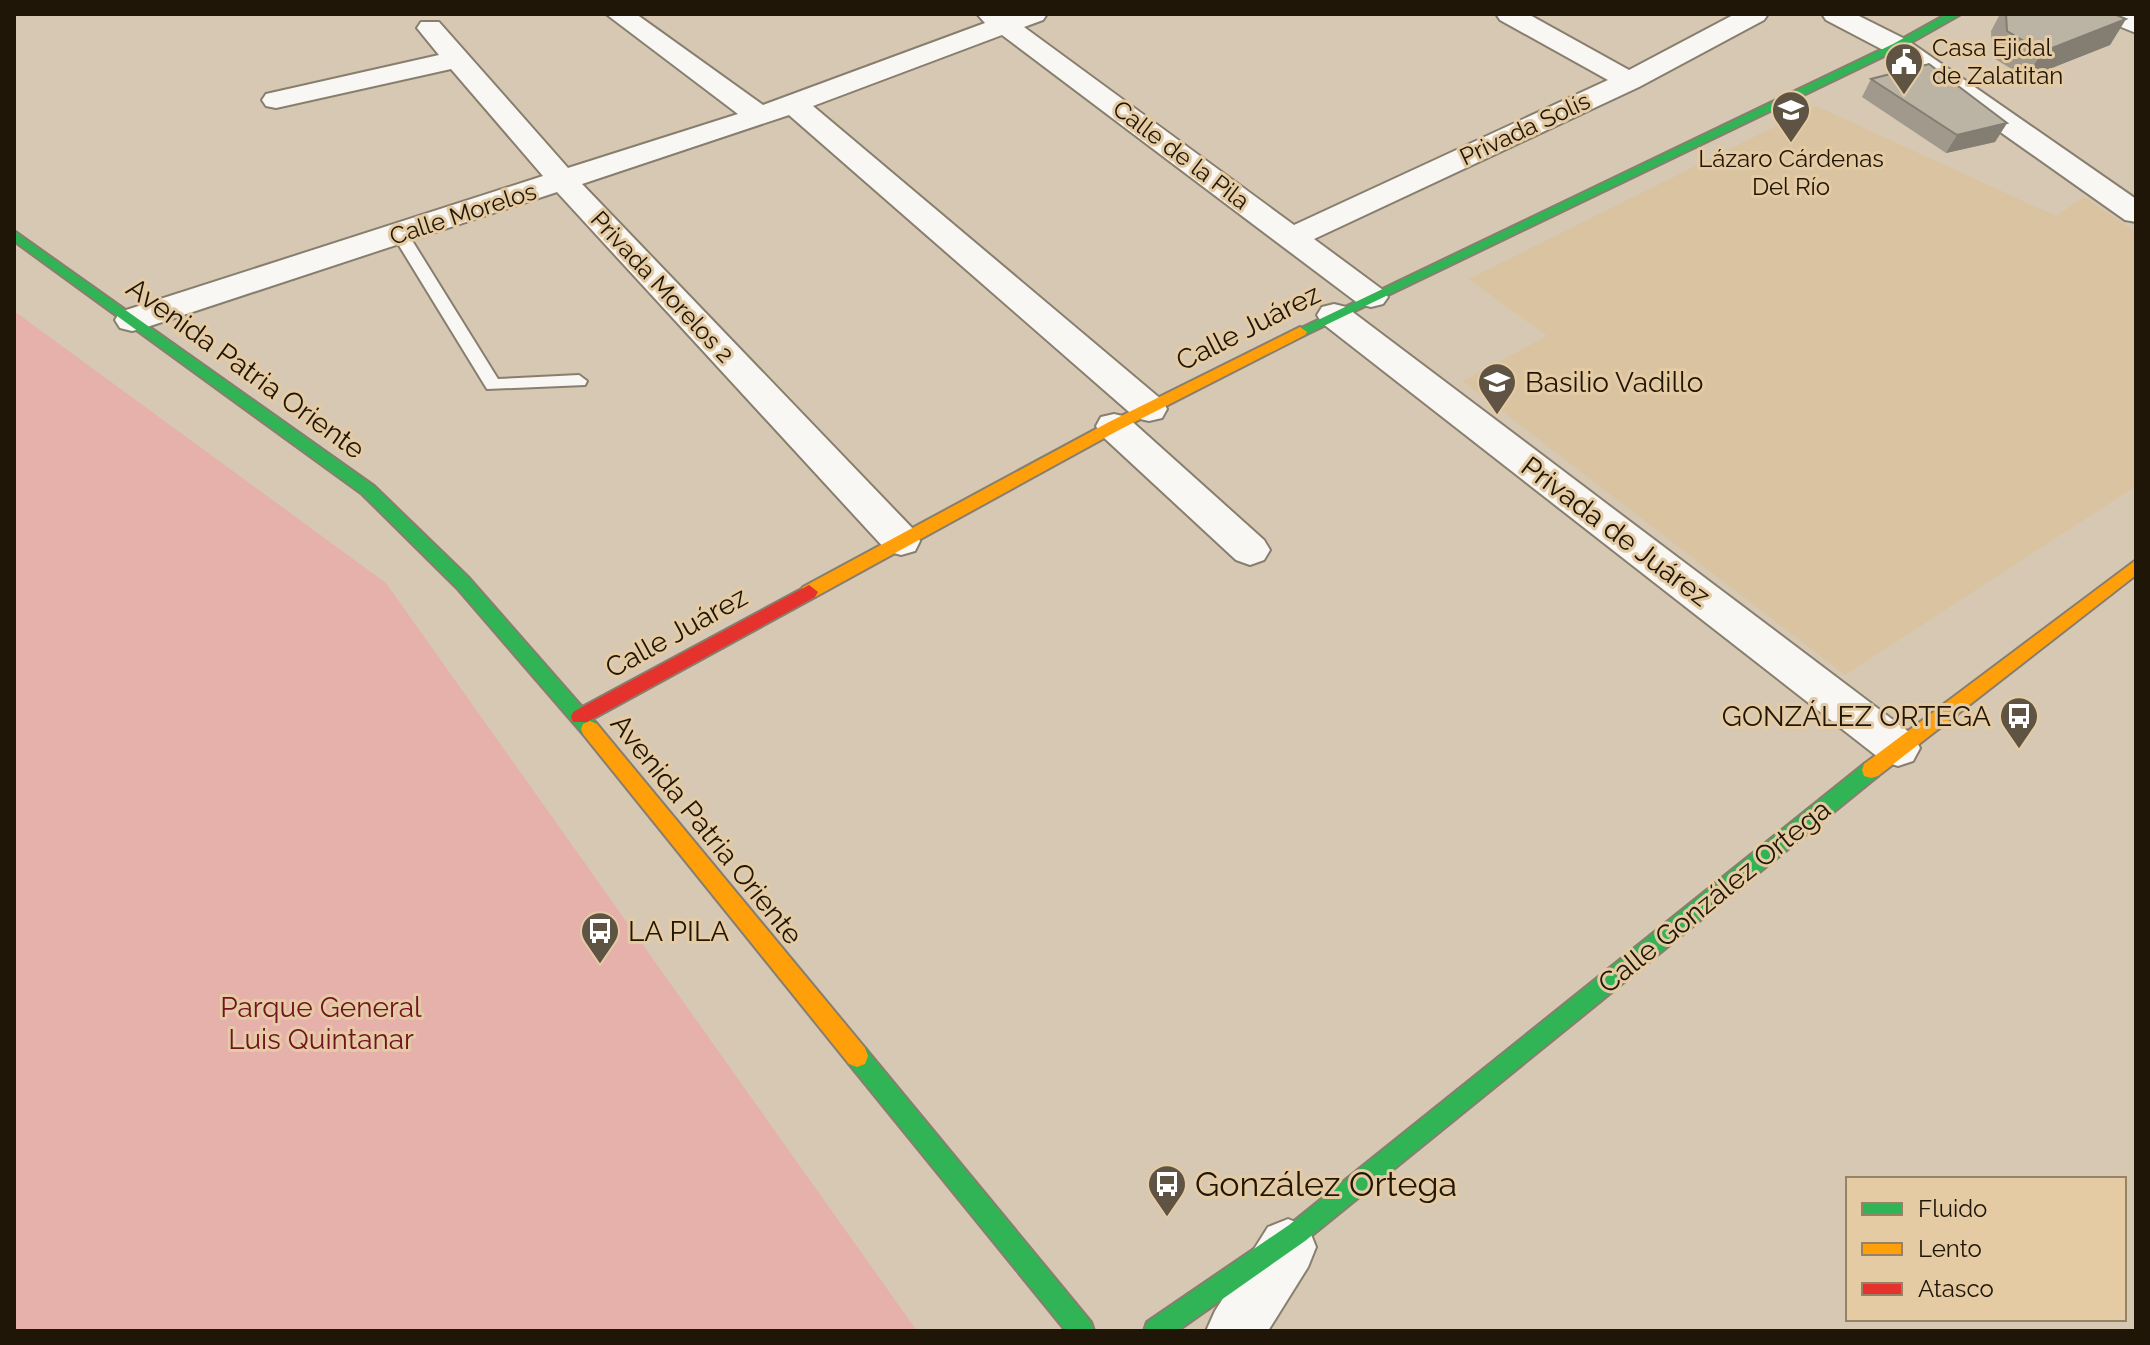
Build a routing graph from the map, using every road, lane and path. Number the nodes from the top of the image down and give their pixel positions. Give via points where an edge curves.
1 (619, 14) edge
2 (1034, 14) edge
3 (1509, 14) edge
4 (1755, 14) edge
5 (1835, 14) edge
6 (1955, 14) edge
7 (2113, 14) edge
8 (998, 19) edge
9 (2136, 25) edge
10 (430, 28) dead end
11 (1897, 46) junction
12 (458, 59) junction
13 (1629, 81) junction
14 (276, 100) dead end
15 (794, 104) junction
16 (760, 116) junction
17 (563, 181) junction
18 (2136, 213) edge
19 (400, 234) junction
20 (14, 235) edge
21 (1291, 238) junction
22 (1371, 297) junction
23 (1334, 315) junction
24 (132, 320) junction
25 (579, 381) dead end
26 (1149, 409) junction
27 (1114, 426) junction
28 (901, 541) junction
29 (1250, 550) dead end
30 (2136, 566) edge
31 (580, 717) junction
32 (1898, 748) junction
33 (1297, 1233) junction
34 (1082, 1331) edge
35 (1156, 1331) edge
36 (1235, 1331) edge

1 - 16 street
2 - 8 street, Calle Morelos
3 - 13 street
4 - 13 street, Privada Solís
5 - 11 street
6 - 11 street, Calle Juárez
7 - 9 street
8 - 15 street, Calle Morelos
8 - 21 street, Calle de la Pila
10 - 12 street, Privada Morelos 2
11 - 18 street
11 - 22 street, Calle Juárez
12 - 14 street
12 - 17 street, Privada Morelos 2
13 - 21 street, Privada Solís
15 - 16 street, Calle Morelos
15 - 26 street
16 - 17 street, Calle Morelos
17 - 19 street, Calle Morelos
17 - 28 street, Privada Morelos 2
19 - 24 street, Calle Morelos
19 - 25 lane via 493,385
20 - 24 street, Avenida Patria Oriente
21 - 22 street, Calle de la Pila
22 - 23 street, Calle Juárez
23 - 26 street, Calle Juárez
23 - 32 street, Privada de Juárez
24 - 31 street, Avenida Patria Oriente via 368,490 463,583
26 - 27 street, Calle Juárez
27 - 28 street, Calle Juárez
27 - 29 street
28 - 31 street, Calle Juárez
30 - 32 street, Calle González Ortega
31 - 34 street, Avenida Patria Oriente
32 - 33 street, Calle González Ortega
33 - 35 street, Calle González Ortega
33 - 36 street, Calle González Ortega

